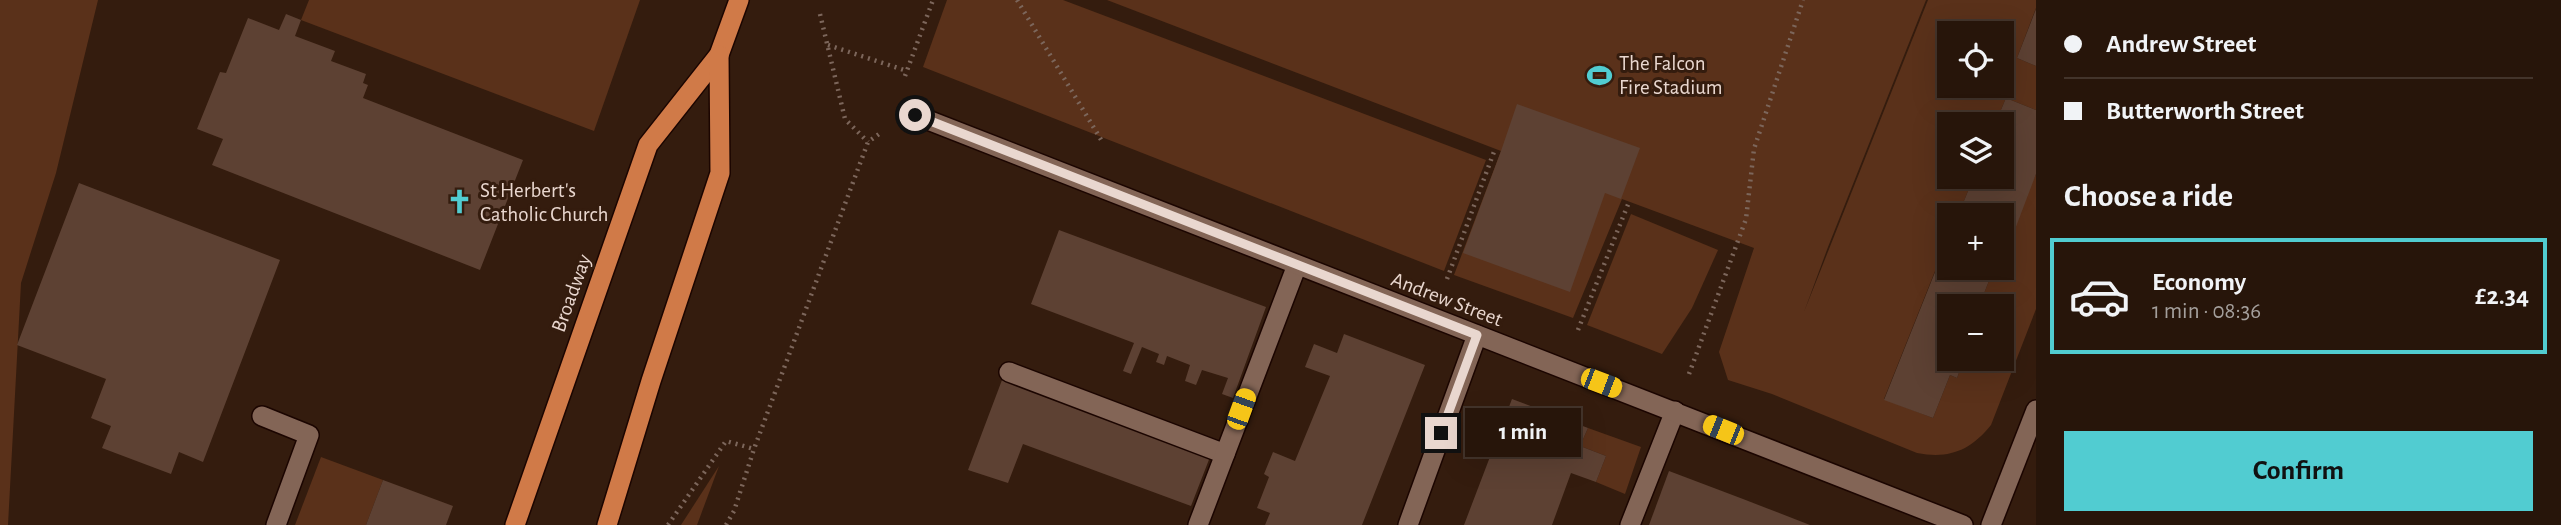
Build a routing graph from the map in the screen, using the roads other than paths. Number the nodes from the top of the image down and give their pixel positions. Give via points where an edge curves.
1 (738, 0) edge
2 (719, 55) junction
3 (915, 115) dead end
4 (1297, 265) junction
5 (1477, 335) junction
6 (1009, 372) dead end
7 (2036, 410) edge
8 (1675, 411) junction
9 (262, 416) dead end
10 (1224, 454) junction
11 (276, 525) edge
12 (514, 525) edge
13 (607, 525) edge
14 (1198, 525) edge
15 (1408, 525) edge
16 (1630, 525) edge
17 (1963, 525) edge
18 (1991, 525) edge

1 - 2 highway, Broadway
2 - 12 highway, Broadway via 648,145
2 - 13 highway, Broadway via 720,173
3 - 4 street, Andrew Street
4 - 5 street, Andrew Street
4 - 10 street
5 - 8 street, Andrew Street
5 - 15 street
6 - 10 street
7 - 18 street
8 - 16 street
8 - 17 street, Andrew Street
9 - 11 street via 309,435
10 - 14 street

